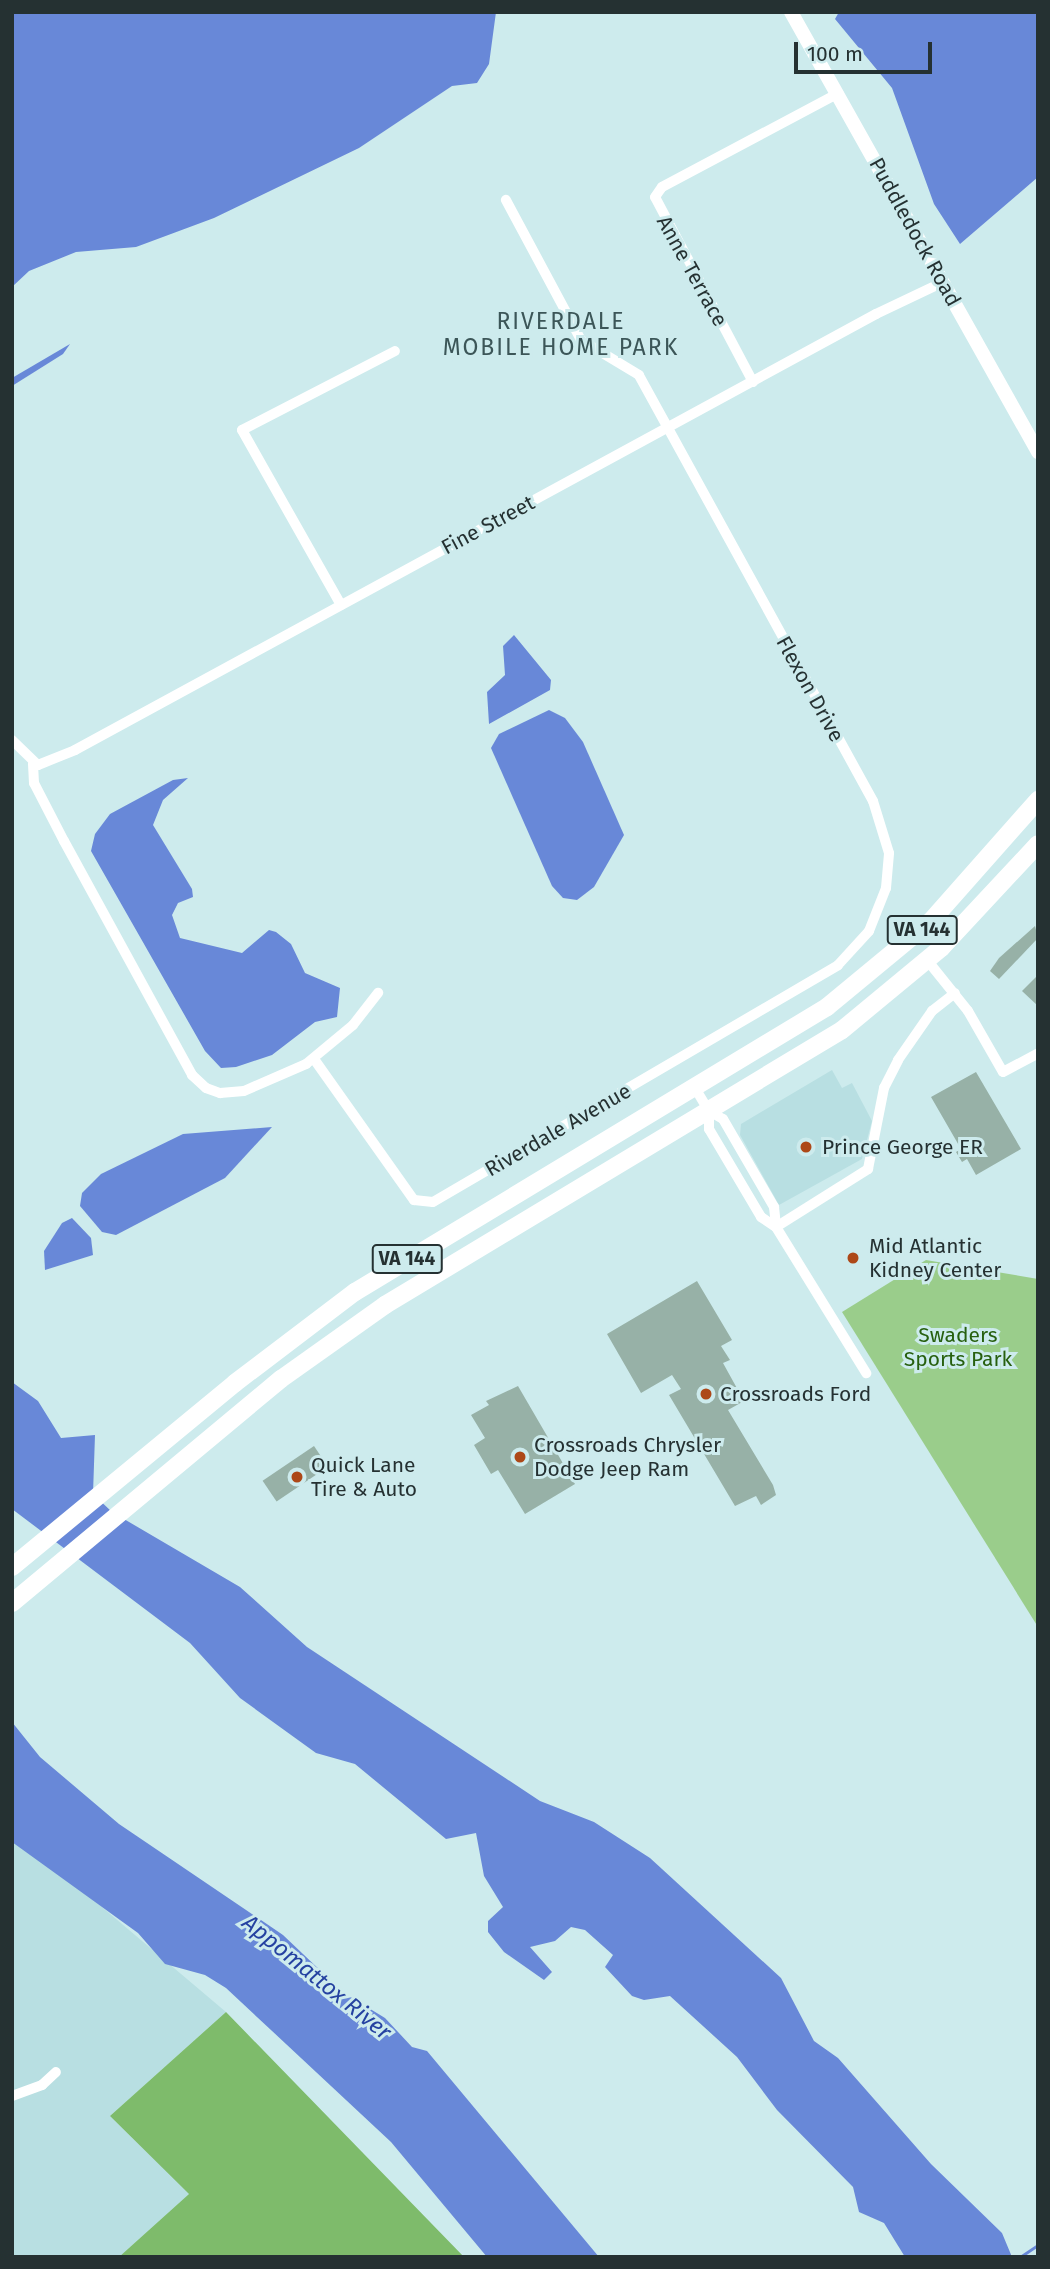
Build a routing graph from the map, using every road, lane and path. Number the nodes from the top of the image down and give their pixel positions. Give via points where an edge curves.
1 (791, 12) edge
2 (839, 93) junction
3 (506, 200) dead end
4 (943, 282) junction
5 (396, 351) dead end
6 (753, 382) junction
7 (665, 430) junction
8 (1038, 452) edge
9 (341, 605) junction
10 (12, 740) edge
11 (33, 764) junction
12 (1038, 800) edge
13 (1038, 844) edge
14 (848, 957) joint
15 (927, 960) junction
16 (378, 993) dead end
17 (955, 993) junction
18 (1038, 1053) edge
19 (314, 1059) junction
20 (695, 1088) junction
21 (709, 1111) junction
22 (776, 1227) junction
23 (866, 1373) dead end
24 (12, 1567) edge
25 (12, 1603) edge
26 (56, 2072) dead end
27 (12, 2095) edge

1 - 2 street, Puddledock Road
2 - 4 street, Puddledock Road
2 - 6 street, Anne Terrace via 662,187 655,197
3 - 7 street, Flexon Drive via 572,328 592,351 639,375
4 - 6 street, Fine Street
4 - 8 street, Puddledock Road
5 - 9 street via 242,430
6 - 7 street, Fine Street
7 - 9 street, Fine Street
7 - 14 street, Flexon Drive via 882,822 889,862 882,905
9 - 11 street, Fine Street via 75,750 44,765
10 - 11 street
11 - 19 street via 34,783 64,841 198,1082 214,1092 232,1093
12 - 20 main road, VA 144 via 961,891 894,954 806,1021
13 - 15 main road, VA 144
14 - 19 street, Riverdale Avenue via 427,1204 414,1200
15 - 17 street
15 - 21 main road, VA 144 via 842,1030
16 - 19 street
17 - 18 street via 1003,1072
17 - 22 street via 932,1011 884,1088 868,1169
20 - 21 street
20 - 24 main road, VA 144 via 355,1292
21 - 22 street via 727,1126 774,1207
21 - 22 street via 709,1129 761,1217
21 - 25 main road, VA 144 via 384,1305 281,1380
22 - 23 street
26 - 27 street via 42,2085

